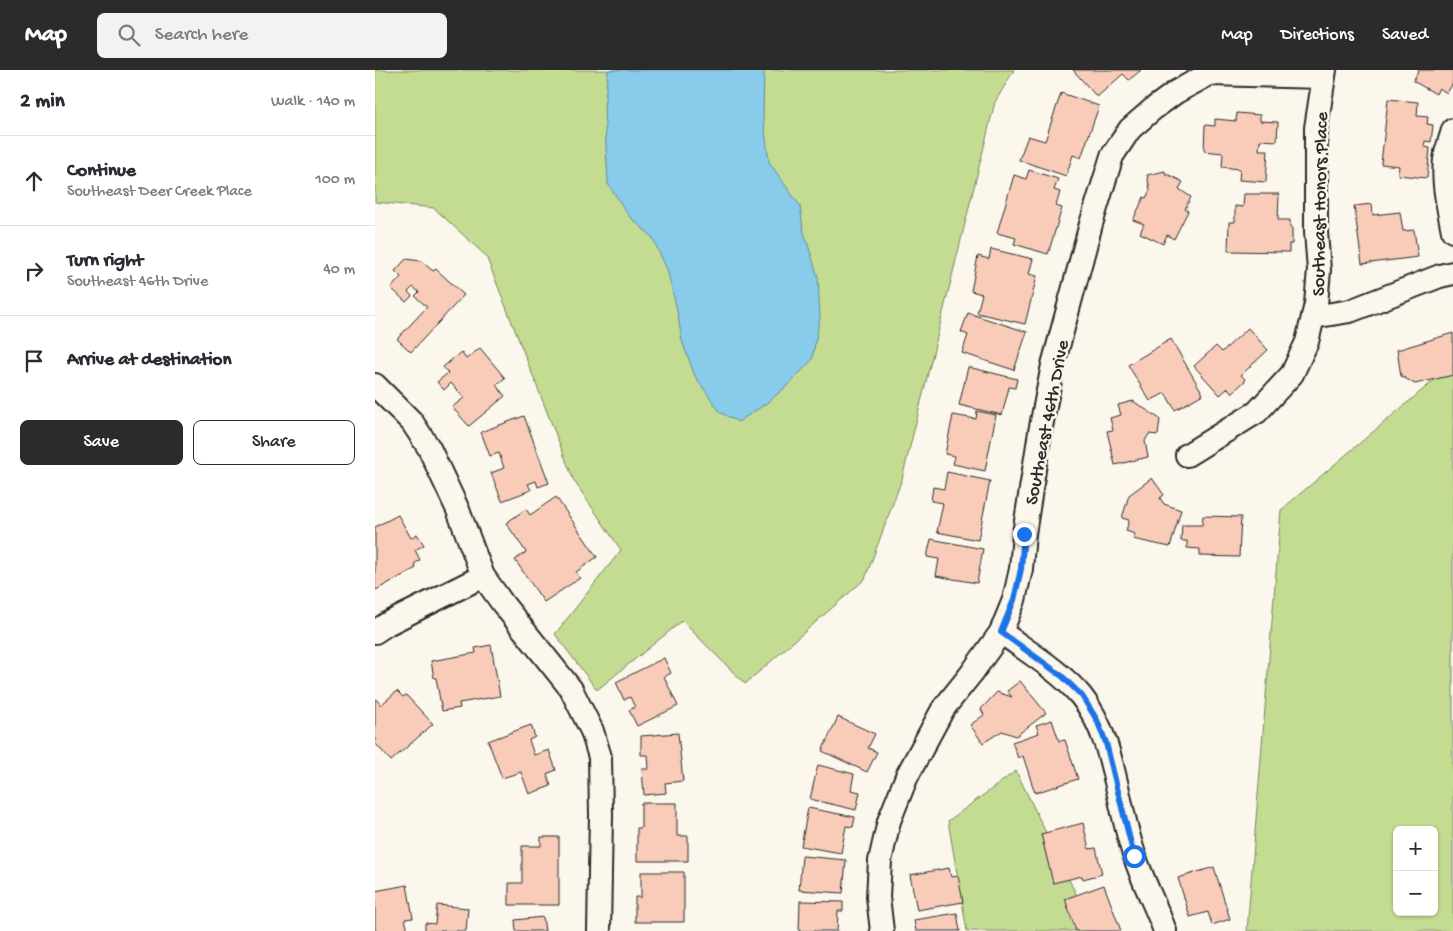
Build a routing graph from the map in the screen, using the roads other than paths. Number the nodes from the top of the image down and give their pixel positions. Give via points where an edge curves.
1 (1324, 73) edge
2 (1453, 130) edge
3 (1453, 231) edge
4 (1453, 272) edge
5 (1313, 317) junction
6 (375, 385) edge
7 (1187, 455) dead end
8 (483, 576) junction
9 (375, 632) edge
10 (1001, 632) junction
11 (599, 931) edge
12 (882, 931) edge
13 (1165, 931) edge

1 - 5 street, Southeast Honors Place via 1316,128 1319,270
1 - 10 street, Southeast 46th Drive via 1209,74 1153,109 1130,129 1112,156 1053,365 1021,569 1014,600
2 - 3 street via 1446,153 1445,174
4 - 5 street via 1350,311
5 - 7 street, Southeast Honors Place via 1307,342 1292,374 1257,412
6 - 8 street via 412,422 429,448
8 - 9 street
8 - 11 street via 571,689 592,731 600,757
10 - 12 street, Southeast 46th Drive via 943,708 907,776 889,821 880,860 878,897
10 - 13 street via 1062,676 1082,696 1097,720 1106,743 1134,856

